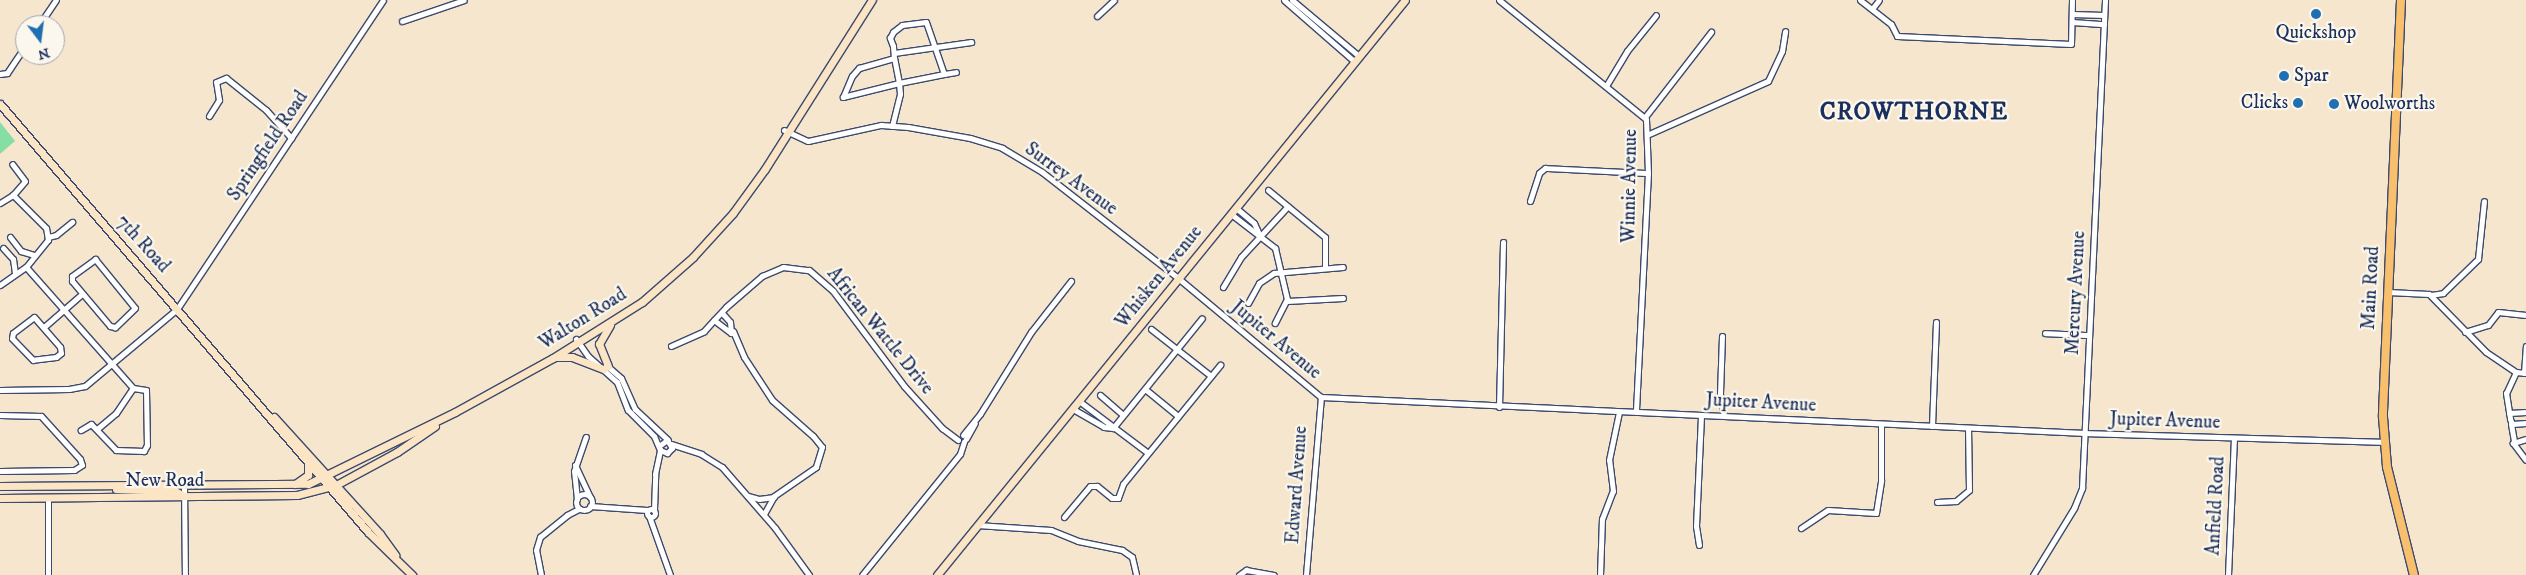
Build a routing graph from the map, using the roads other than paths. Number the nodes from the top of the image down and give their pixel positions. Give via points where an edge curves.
1 (56, 0) edge
2 (383, 0) edge
3 (464, 0) edge
4 (872, 0) edge
5 (1114, 0) edge
6 (1284, 0) edge
7 (1292, 0) edge
8 (1405, 0) edge
9 (1499, 0) edge
10 (1860, 0) edge
11 (1880, 0) edge
12 (2072, 0) edge
13 (2105, 0) edge
14 (2402, 0) edge
15 (1872, 9) junction
16 (2072, 14) junction
17 (46, 15) edge
18 (1656, 15) dead end
19 (2104, 15) junction
20 (1097, 16) dead end
21 (402, 21) dead end
22 (2072, 22) junction
23 (2104, 24) junction
24 (1785, 31) dead end
25 (1711, 32) dead end
26 (971, 42) dead end
27 (936, 48) junction
28 (894, 55) junction
29 (1357, 59) junction
30 (15, 61) edge
31 (956, 72) dead end
32 (0, 74) edge
33 (944, 74) junction
34 (899, 83) junction
35 (1606, 86) junction
36 (0, 104) edge
37 (209, 116) dead end
38 (1645, 116) junction
39 (892, 126) junction
40 (786, 131) junction
41 (1649, 134) junction
42 (291, 138) junction
43 (12, 164) dead end
44 (1648, 173) junction
45 (1268, 190) dead end
46 (13, 195) junction
47 (1530, 201) dead end
48 (2484, 201) dead end
49 (0, 202) edge
50 (1288, 206) junction
51 (1234, 211) junction
52 (1247, 217) junction
53 (72, 222) dead end
54 (1242, 223) junction
55 (1260, 234) junction
56 (10, 237) dead end
57 (48, 237) junction
58 (1503, 242) dead end
59 (3, 248) dead end
60 (34, 255) junction
61 (26, 266) junction
62 (1325, 266) junction
63 (1343, 267) dead end
64 (1281, 271) junction
65 (15, 272) junction
66 (1178, 278) junction
67 (1071, 281) dead end
68 (0, 285) edge
69 (659, 288) junction
70 (1223, 288) dead end
71 (2388, 292) junction
72 (82, 294) junction
73 (2431, 295) junction
74 (1344, 298) dead end
75 (1287, 301) junction
76 (734, 302) junction
77 (1248, 303) dead end
78 (178, 309) junction
79 (63, 310) junction
80 (722, 313) junction
81 (2526, 315) edge
82 (728, 316) junction
83 (1202, 318) dead end
84 (615, 319) junction
85 (714, 320) junction
86 (1936, 322) dead end
87 (1275, 323) dead end
88 (44, 327) junction
89 (1151, 329) dead end
90 (730, 332) junction
91 (2465, 332) junction
92 (2045, 333) dead end
93 (2088, 335) junction
94 (1722, 336) dead end
95 (578, 340) junction
96 (671, 346) dead end
97 (2526, 346) edge
98 (1176, 349) junction
99 (553, 358) junction
100 (1220, 364) dead end
101 (112, 365) junction
102 (606, 367) junction
103 (2516, 372) junction
104 (2525, 373) edge
105 (522, 374) junction
106 (1210, 376) junction
107 (133, 388) junction
108 (1145, 388) junction
109 (0, 390) edge
110 (1100, 395) dead end
111 (1321, 397) junction
112 (1079, 401) junction
113 (261, 405) junction
114 (1499, 407) junction
115 (1073, 409) junction
116 (633, 411) junction
117 (455, 412) junction
118 (1619, 412) junction
119 (1636, 412) junction
120 (2526, 412) edge
121 (2509, 413) junction
122 (0, 415) edge
123 (1123, 415) junction
124 (1178, 416) junction
125 (1701, 416) junction
126 (1724, 416) junction
127 (2526, 423) edge
128 (1880, 424) junction
129 (2511, 424) junction
130 (1932, 426) junction
131 (1113, 428) junction
132 (1968, 428) junction
133 (81, 430) dead end
134 (97, 430) junction
135 (2085, 433) junction
136 (586, 437) dead end
137 (2234, 438) junction
138 (961, 439) junction
139 (2526, 439) edge
140 (2514, 441) junction
141 (670, 442) junction
142 (2384, 442) junction
143 (685, 448) junction
144 (664, 450) junction
145 (1148, 453) junction
146 (307, 460) junction
147 (2526, 460) edge
148 (575, 464) junction
149 (0, 471) edge
150 (326, 477) junction
151 (582, 483) junction
152 (576, 485) junction
153 (0, 486) edge
154 (106, 486) junction
155 (184, 486) junction
156 (293, 486) junction
157 (333, 486) junction
158 (184, 496) junction
159 (748, 496) junction
160 (774, 496) junction
161 (0, 498) edge
162 (48, 498) junction
163 (577, 499) junction
164 (592, 499) junction
165 (759, 499) junction
166 (1937, 502) dead end
167 (755, 504) junction
168 (590, 506) junction
169 (606, 506) junction
170 (577, 507) junction
171 (650, 513) junction
172 (764, 514) junction
173 (1064, 517) dead end
174 (978, 525) junction
175 (1802, 528) dead end
176 (1699, 545) dead end
177 (48, 575) edge
178 (185, 575) edge
179 (412, 575) edge
180 (541, 575) edge
181 (670, 575) edge
182 (809, 575) edge
183 (862, 575) edge
184 (937, 575) edge
185 (1136, 575) edge
186 (1238, 575) edge
187 (1274, 575) edge
188 (1306, 575) edge
189 (1600, 575) edge
190 (2033, 575) edge
191 (2228, 575) edge
192 (2414, 575) edge

1 - 17 street
2 - 42 street, Springfield Road
3 - 21 street
4 - 40 main road, Walton Road
5 - 20 street
6 - 29 street
7 - 29 street
8 - 29 main road, Whisken Avenue
9 - 35 street, Winnie Avenue
10 - 15 street
11 - 15 street
12 - 16 street
13 - 19 street, Mercury Avenue
14 - 71 main road, Main Road
15 - 22 street via 1891,24 1897,36 2071,44
16 - 19 street
16 - 22 street
18 - 35 street via 1626,51
19 - 23 street, Mercury Avenue
22 - 23 street
23 - 93 street, Mercury Avenue
24 - 41 street via 1782,51 1768,81
25 - 38 street
26 - 27 street
27 - 28 street
27 - 28 street via 928,25 922,21 902,25 893,32 890,38
27 - 33 street
28 - 34 street
28 - 34 street via 859,68 843,97
29 - 51 main road, Whisken Avenue
30 - 32 street via 7,73
31 - 33 street
33 - 34 street
34 - 39 street via 900,99
35 - 38 street, Winnie Avenue
36 - 78 main road, 7th Road
37 - 42 street via 219,100 216,82 226,78 266,110
38 - 41 street, Winnie Avenue
39 - 40 street, Surrey Avenue via 881,125 808,141
39 - 66 street, Surrey Avenue via 939,131 1002,148 1042,172
40 - 69 main road, Walton Road via 754,183 711,239
41 - 44 street, Winnie Avenue
42 - 78 street, Springfield Road
43 - 46 street via 25,180
44 - 47 street via 1545,168 1539,174
44 - 119 street, Winnie Avenue
45 - 50 street
46 - 49 street
46 - 57 street via 46,228
48 - 73 street via 2478,259 2450,288
50 - 55 street
50 - 62 street via 1325,237
51 - 52 street
51 - 54 street
51 - 66 main road, Whisken Avenue
52 - 54 street
52 - 55 street
53 - 57 street via 56,235
54 - 55 street
55 - 64 street via 1275,248
55 - 70 street via 1241,256
56 - 60 street via 21,251
57 - 60 street via 45,246
58 - 114 street
59 - 65 street via 13,259
60 - 61 street
61 - 65 street
61 - 79 street
62 - 63 street
62 - 64 street
64 - 75 street
64 - 77 street via 1264,278
65 - 68 street
66 - 111 street, Jupiter Avenue
66 - 112 main road, Whisken Avenue
67 - 138 street via 1031,332
69 - 84 main road, Walton Road
69 - 95 main road, Walton Road
71 - 73 street
71 - 142 main road, Main Road
72 - 72 street via 111,327 117,326 135,310 134,304 95,259 71,278
72 - 79 street
73 - 91 street
74 - 75 street
75 - 87 street
76 - 80 street, African Wattle Drive
76 - 82 street, African Wattle Drive
76 - 138 street, African Wattle Drive via 770,271 788,266 809,270 833,291 896,376 947,433
78 - 101 street, Springfield Road
78 - 113 main road, 7th Road
79 - 88 street
79 - 101 street
80 - 82 street
80 - 85 street, African Wattle Drive
81 - 91 street via 2498,312 2488,325
82 - 90 street
83 - 98 street
84 - 95 main road, Walton Road
84 - 102 main road via 599,340
85 - 90 street
85 - 96 street via 704,331
86 - 130 street
88 - 88 street via 61,353 56,357 33,360 12,334 32,317
89 - 98 street
90 - 160 street via 772,400 814,436 822,447 816,467
91 - 103 street via 2486,352
92 - 93 street
93 - 135 street, Mercury Avenue
94 - 126 street via 1720,394
95 - 99 main road, Walton Road
95 - 102 street via 588,356
95 - 105 main road, Walton Road
97 - 104 street
98 - 106 street
98 - 108 street
99 - 102 main road via 572,357
99 - 105 main road, Walton Road
100 - 106 street
101 - 107 street
101 - 109 street, Springfield Road via 94,381 78,388
102 - 116 street via 613,373
103 - 104 street
103 - 121 street via 2506,393
105 - 117 main road, Walton Road
106 - 124 street
107 - 134 street via 116,413
107 - 134 street via 144,388 146,392 146,450 140,453 119,452
108 - 123 street
108 - 124 street
110 - 123 street
111 - 114 street, Jupiter Avenue
111 - 188 street, Edward Avenue
112 - 115 main road, Whisken Avenue
112 - 131 street
113 - 146 main road, 7th Road
113 - 150 main road, 7th Road via 288,430
114 - 118 street, Jupiter Avenue
115 - 131 street via 1104,427
115 - 174 main road, Whisken Avenue
116 - 141 street
116 - 144 street
117 - 150 main road, Walton Road
117 - 157 main road, Walton Road via 397,452
118 - 119 street, Jupiter Avenue
118 - 189 street via 1610,460 1613,491 1602,519
119 - 125 street, Jupiter Avenue
120 - 121 street
121 - 129 street
122 - 149 street via 41,416 82,465 74,470
123 - 131 street
124 - 145 street
125 - 126 street, Jupiter Avenue
125 - 176 street via 1696,526
126 - 128 street, Jupiter Avenue
127 - 129 street
128 - 130 street, Jupiter Avenue
128 - 175 street via 1881,480 1876,513 1828,510
129 - 140 street
130 - 132 street, Jupiter Avenue
131 - 145 street
132 - 135 street, Jupiter Avenue
132 - 166 street via 1969,490 1956,500
133 - 134 street via 90,424
135 - 137 street, Jupiter Avenue
135 - 190 street, Mercury Avenue via 2080,495
136 - 148 street
137 - 142 street, Jupiter Avenue
137 - 191 street, Anfield Road
138 - 183 street via 960,454
139 - 140 street
140 - 147 street via 2518,453
141 - 143 street
141 - 144 street
141 - 144 street via 662,441
142 - 192 main road, Main Road
143 - 144 street
143 - 159 street via 717,464
144 - 171 street via 657,463
145 - 173 street via 1123,484 1118,498 1112,498 1097,486 1090,486
146 - 150 main road, 7th Road
146 - 156 main road via 307,477
148 - 151 street
148 - 152 street
150 - 156 main road, New Road
150 - 157 main road, 7th Road
151 - 152 street
151 - 164 street
152 - 163 street
153 - 154 main road, New Road
154 - 155 main road, New Road
154 - 158 main road via 129,491 175,491
155 - 156 main road, New Road
155 - 158 street
157 - 158 main road, New Road via 283,496
157 - 179 main road, 7th Road
158 - 162 main road, New Road
158 - 178 street
159 - 165 street
159 - 167 street
160 - 165 street
160 - 172 street
161 - 162 main road, New Road
162 - 177 street
163 - 164 street
163 - 170 street
164 - 168 street
164 - 169 street
165 - 167 street
167 - 172 street
168 - 169 street
168 - 170 street
169 - 171 street
170 - 180 street via 545,531 537,543
171 - 181 street
172 - 182 street
174 - 184 main road, Whisken Avenue
174 - 185 street via 1051,530 1078,541 1122,550 1132,557
186 - 187 street via 1246,570

